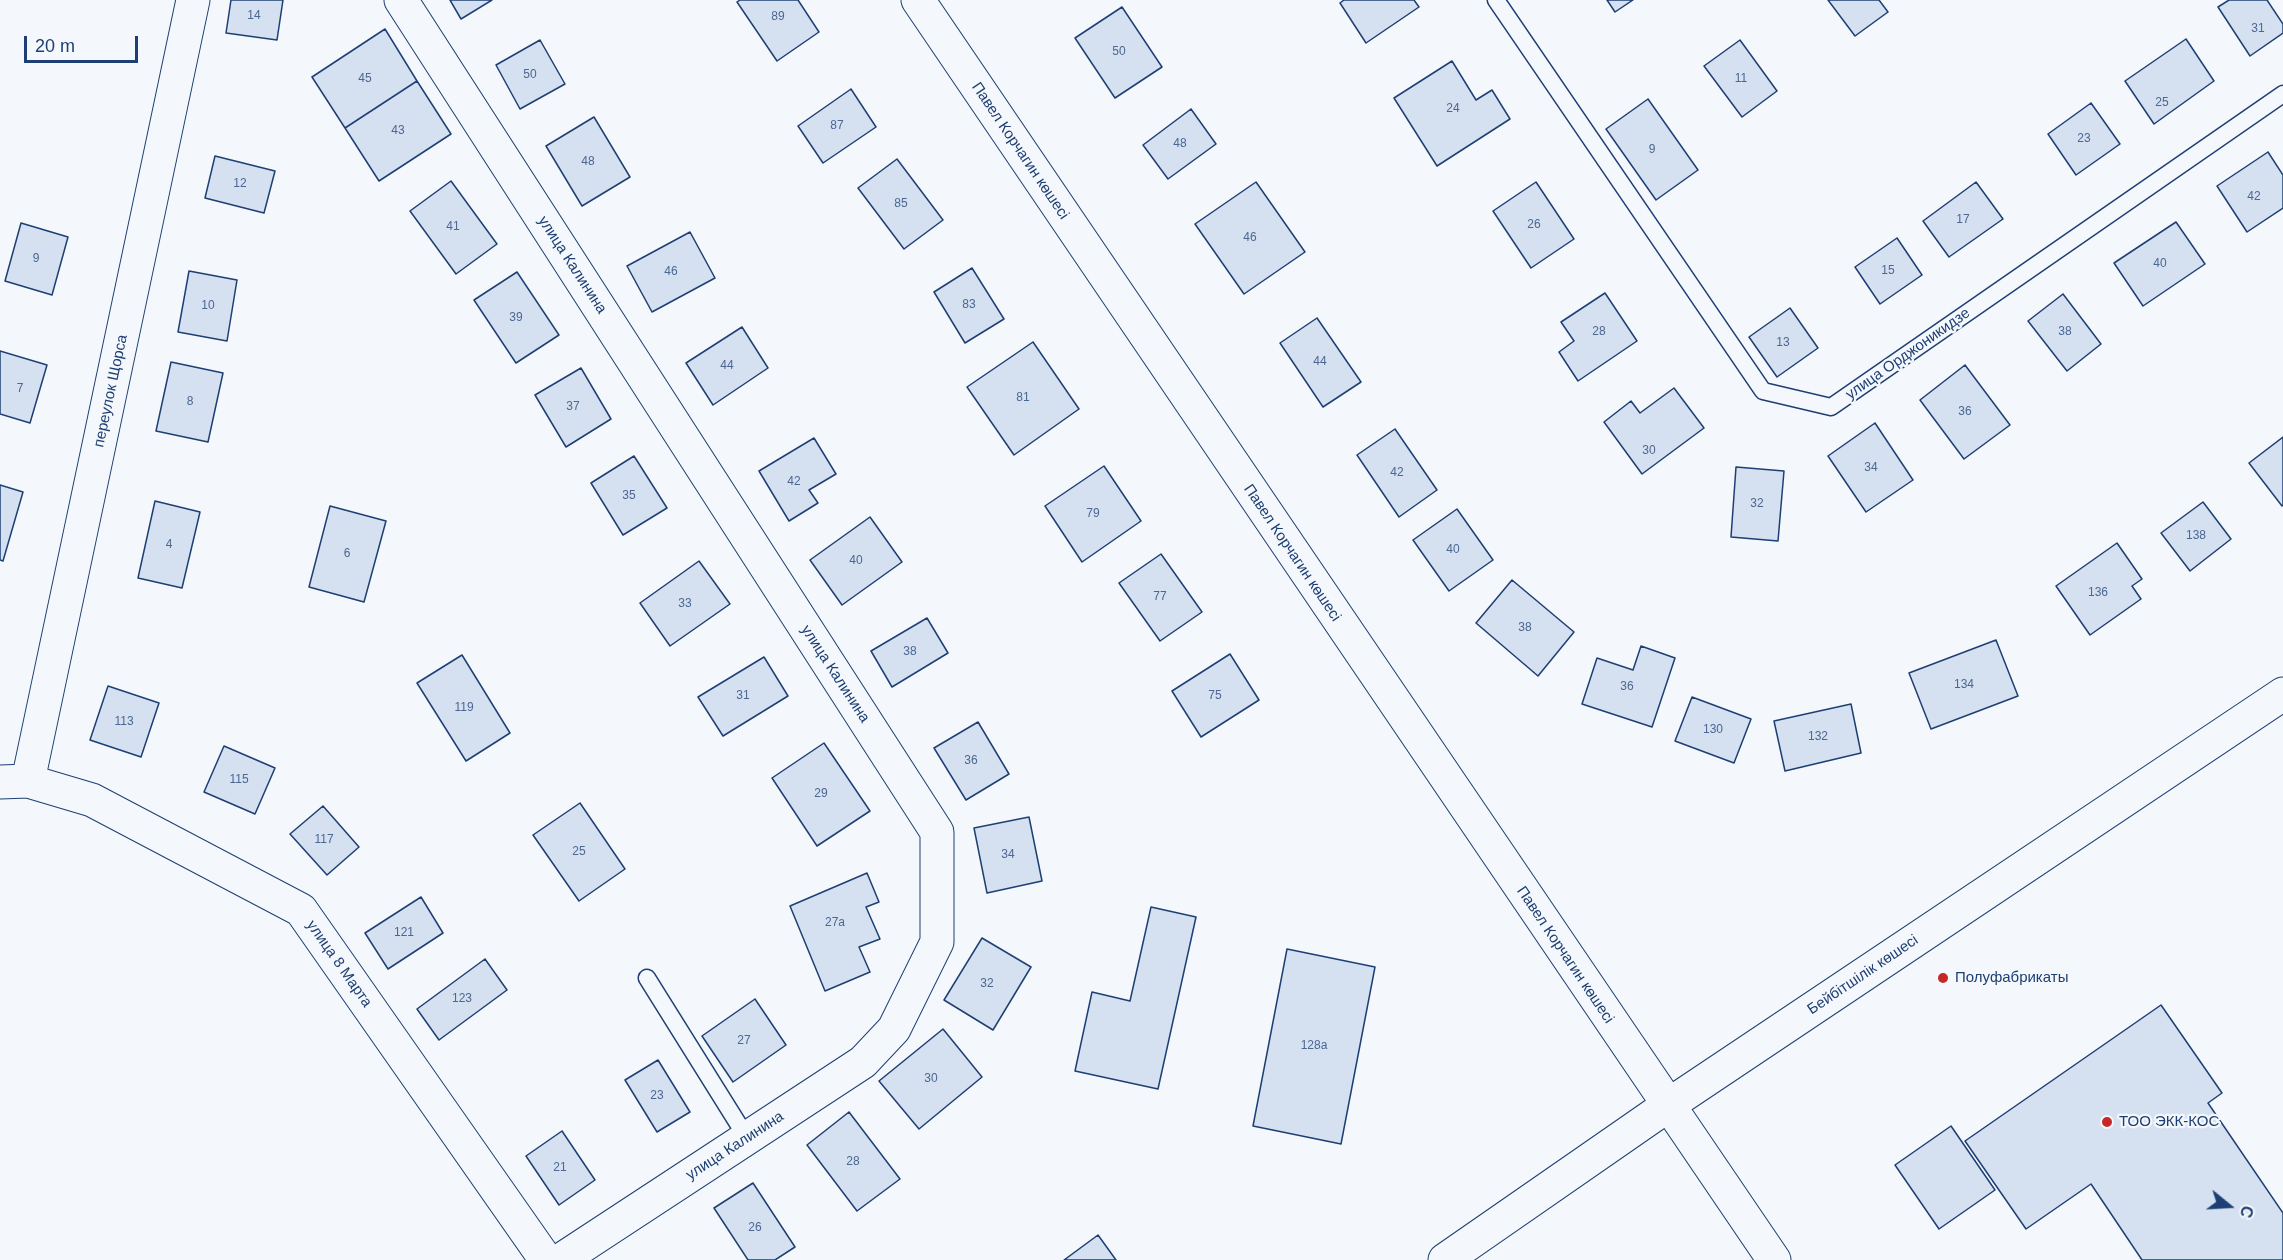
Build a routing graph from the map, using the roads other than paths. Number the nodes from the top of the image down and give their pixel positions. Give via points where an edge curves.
1 (193, 0) edge
2 (400, 0) edge
3 (918, 0) edge
4 (1496, 0) edge
5 (2283, 94) edge
6 (2283, 694) edge
7 (14, 782) edge
8 (647, 978) dead end
9 (1668, 1106) junction
10 (747, 1138) junction
11 (546, 1260) edge
12 (561, 1260) edge
13 (1445, 1260) edge
14 (1774, 1260) edge

1 - 7 street, переулок Щорса
2 - 10 street, улица Калинина via 937,832 937,942 894,1029 863,1062
3 - 9 street, Павел Корчагин көшесі
4 - 5 lane, улица Орджоникидзе via 1763,391 1831,407
6 - 9 street, Бейбітшілік көшесі
7 - 11 street, улица 8 Марта via 92,801 301,910
8 - 10 lane
9 - 13 street, Бейбітшілік көшесі
9 - 14 street, Павел Корчагин көшесі
10 - 12 street, улица Калинина

